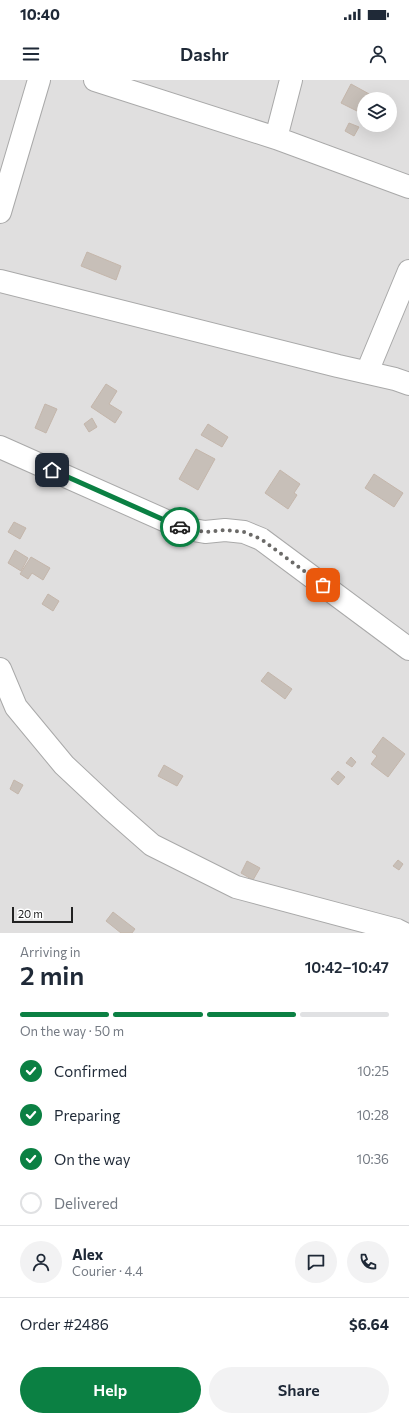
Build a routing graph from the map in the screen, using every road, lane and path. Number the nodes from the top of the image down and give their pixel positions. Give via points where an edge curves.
1 (40, 80) edge
2 (95, 80) edge
3 (291, 80) edge
4 (276, 138) junction
5 (409, 187) edge
6 (0, 212) edge
7 (409, 271) edge
8 (0, 281) edge
9 (367, 372) junction
10 (409, 384) edge
11 (0, 447) edge
12 (409, 649) edge
13 (0, 669) edge
14 (404, 933) edge

1 - 6 street
2 - 4 street
3 - 4 street
4 - 5 street
7 - 9 street
8 - 9 street
9 - 10 street
11 - 12 street via 182,528 205,532 244,532 261,539
13 - 14 street via 16,707 64,765 152,845 236,887

